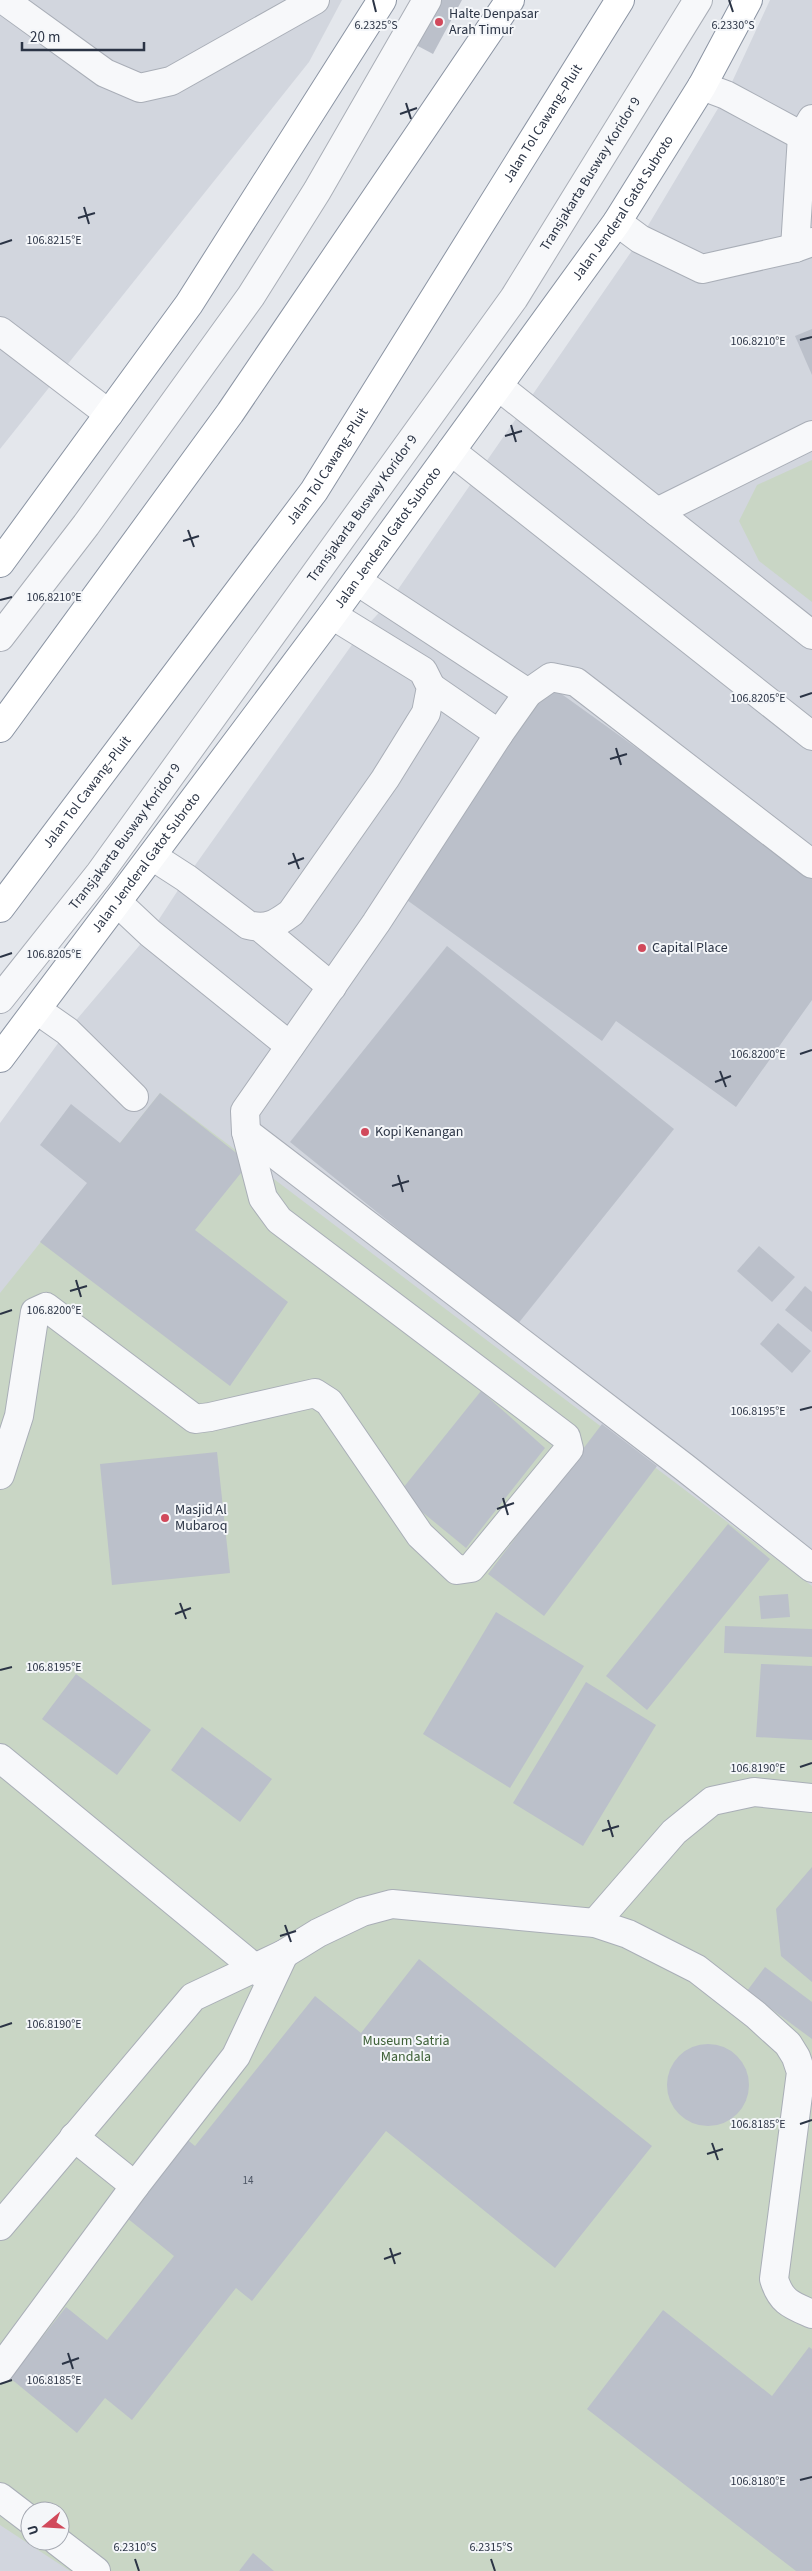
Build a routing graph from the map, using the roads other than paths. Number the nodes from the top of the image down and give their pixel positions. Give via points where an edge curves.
1 (4, 0) edge
2 (315, 0) edge
3 (382, 0) edge
4 (427, 0) edge
5 (510, 0) edge
6 (620, 0) edge
7 (698, 0) edge
8 (748, 0) edge
9 (702, 86) junction
10 (809, 131) edge
11 (617, 222) junction
12 (804, 245) edge
13 (0, 331) edge
14 (498, 386) junction
15 (109, 414) junction
16 (812, 435) edge
17 (451, 451) junction
18 (657, 512) junction
19 (0, 563) edge
20 (357, 582) junction
21 (332, 615) junction
22 (812, 635) edge
23 (0, 637) edge
24 (431, 686) junction
25 (528, 693) junction
26 (0, 728) edge
27 (499, 734) junction
28 (812, 736) edge
29 (152, 856) junction
30 (812, 864) edge
31 (117, 902) junction
32 (0, 908) edge
33 (261, 928) junction
34 (332, 987) junction
35 (0, 999) edge
36 (37, 1010) junction
37 (290, 1046) junction
38 (0, 1058) edge
39 (134, 1097) dead end
40 (246, 1132) junction
41 (0, 1475) edge
42 (812, 1568) edge
43 (0, 1758) edge
44 (812, 1798) edge
45 (595, 1923) junction
46 (263, 1975) junction
47 (74, 2136) junction
48 (135, 2186) junction
49 (0, 2226) edge
50 (812, 2314) edge
51 (0, 2369) edge
52 (0, 2497) edge
53 (20, 2512) edge
54 (70, 2551) edge
55 (96, 2571) edge

1 - 2 street via 105,74 140,88 171,81
3 - 15 highway via 189,304
4 - 23 street via 317,191 251,296 86,525
5 - 26 highway via 230,413
6 - 32 highway, Jalan Tol Cawang–Pluit via 314,491
7 - 35 street, Transjakarta Busway Koridor 9 via 514,298 100,873
8 - 9 highway, Jalan Jenderal Gatot Subroto
9 - 10 street
9 - 11 highway, Jalan Jenderal Gatot Subroto
10 - 12 street
11 - 12 street via 640,239 702,269
11 - 14 highway, Jalan Jenderal Gatot Subroto
13 - 15 street
14 - 17 highway, Jalan Jenderal Gatot Subroto
14 - 18 street
15 - 19 highway
16 - 18 street
17 - 20 highway, Jalan Jenderal Gatot Subroto
17 - 28 street
18 - 22 street
20 - 21 highway, Jalan Jenderal Gatot Subroto
20 - 25 street
21 - 24 street via 423,671
21 - 29 highway, Jalan Jenderal Gatot Subroto
24 - 27 street
24 - 33 street via 426,713 386,779 291,913 275,925
25 - 27 street
25 - 30 street via 551,677 576,682
27 - 34 street
29 - 31 highway, Jalan Jenderal Gatot Subroto
29 - 33 street via 248,925
31 - 36 highway, Jalan Jenderal Gatot Subroto
31 - 37 street via 150,933
33 - 34 street
34 - 37 street
36 - 38 highway, Jalan Jenderal Gatot Subroto
36 - 39 street via 67,1031
37 - 40 street via 244,1111
40 - 41 street via 263,1198 279,1220 566,1437 569,1449 471,1568 457,1570 420,1535 328,1402 315,1393 195,1419 46,1307 35,1312 19,1416
40 - 42 street
43 - 46 street
44 - 45 street via 754,1792 712,1801 674,1832
45 - 46 street via 392,1904 353,1916 318,1933 284,1954
45 - 50 street via 628,1934 697,1969 788,2044 796,2057 801,2072 774,2279 778,2294 790,2304
46 - 47 street via 193,1996
46 - 48 street via 236,2056
47 - 48 street
47 - 49 street
48 - 51 street
52 - 53 street
54 - 55 street

